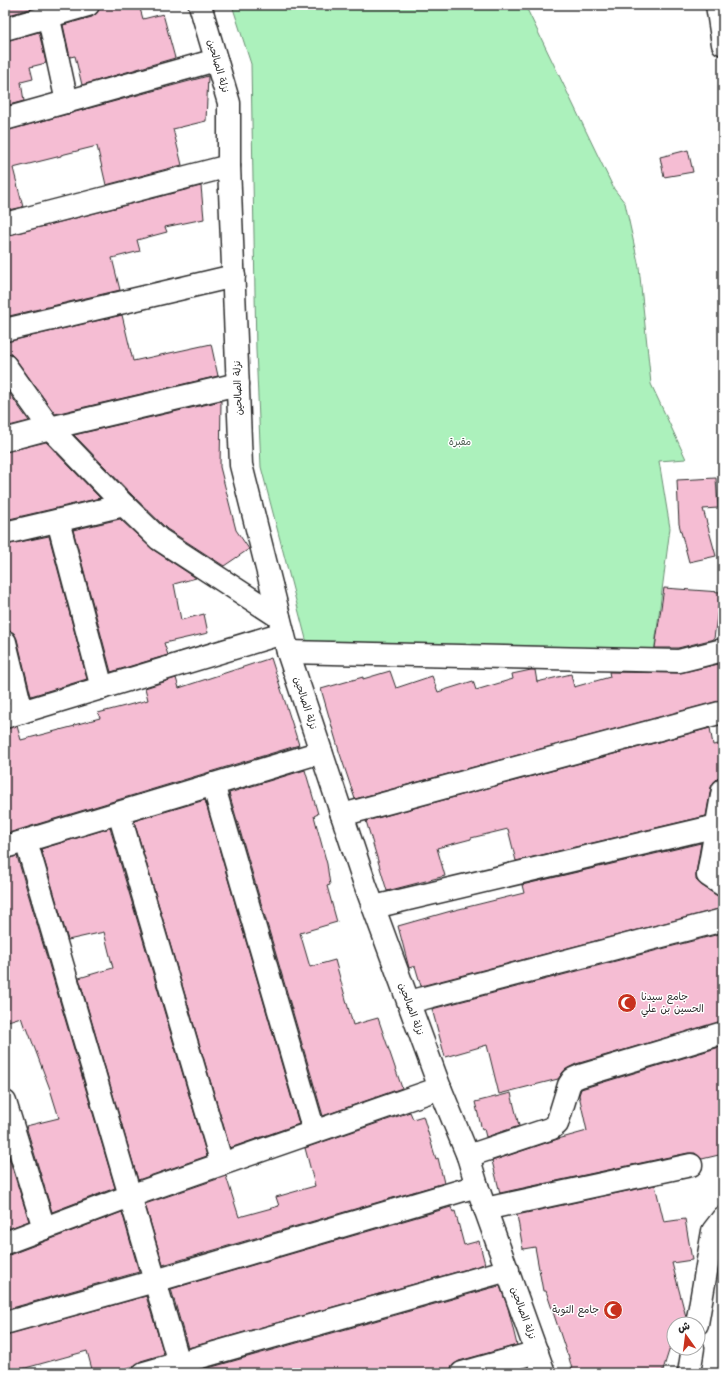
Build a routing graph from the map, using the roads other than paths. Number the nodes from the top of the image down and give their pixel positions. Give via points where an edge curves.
1 (88, 5) edge
2 (200, 5) edge
3 (717, 5) edge
4 (48, 10) edge
5 (5, 29) edge
6 (723, 44) edge
7 (216, 60) junction
8 (68, 102) junction
9 (5, 119) edge
10 (229, 166) junction
11 (5, 224) edge
12 (234, 276) junction
13 (5, 330) edge
14 (5, 365) edge
15 (238, 384) junction
16 (50, 428) junction
17 (5, 440) edge
18 (124, 505) junction
19 (58, 520) junction
20 (5, 533) edge
21 (283, 634) junction
22 (5, 642) edge
23 (723, 650) edge
24 (102, 688) junction
25 (723, 712) edge
26 (13, 715) edge
27 (321, 752) junction
28 (213, 784) junction
29 (723, 791) edge
30 (119, 813) junction
31 (342, 814) junction
32 (717, 826) junction
33 (26, 840) junction
34 (5, 847) edge
35 (723, 884) edge
36 (374, 907) junction
37 (723, 920) edge
38 (409, 1002) junction
39 (723, 1033) edge
40 (440, 1088) junction
41 (5, 1102) edge
42 (314, 1131) junction
43 (468, 1156) junction
44 (222, 1164) junction
45 (691, 1165) dead end
46 (477, 1186) junction
47 (130, 1196) junction
48 (485, 1209) junction
49 (723, 1218) edge
50 (44, 1228) junction
51 (5, 1243) edge
52 (508, 1270) junction
53 (155, 1281) junction
54 (698, 1316) edge
55 (5, 1323) edge
56 (537, 1352) junction
57 (691, 1356) edge
58 (180, 1368) edge
59 (144, 1373) edge
60 (462, 1373) edge
61 (544, 1373) edge
62 (688, 1373) edge

1 - 4 street
2 - 7 street, نزلة الصالحين
3 - 6 street
4 - 5 street
4 - 8 street
7 - 8 street
7 - 10 street, نزلة الصالحين via 229,103
8 - 9 street
10 - 11 street
10 - 12 street, نزلة الصالحين
12 - 13 street
12 - 15 street, نزلة الصالحين
14 - 16 street
15 - 16 street
15 - 21 street, نزلة الصالحين via 241,465
16 - 17 street
16 - 18 street
18 - 19 street
18 - 21 street via 159,539
19 - 20 street
19 - 24 street
21 - 23 street via 679,661
21 - 24 street
21 - 27 street, نزلة الصالحين
22 - 26 street
24 - 26 street
25 - 31 street
27 - 28 street
27 - 31 street, نزلة الصالحين
28 - 30 street
28 - 42 street
29 - 32 street
30 - 33 street
30 - 44 street
31 - 36 street, نزلة الصالحين
32 - 35 street via 708,875
32 - 36 street
33 - 34 street
33 - 47 street
36 - 38 street, نزلة الصالحين
37 - 38 street
38 - 40 street, نزلة الصالحين
39 - 43 street via 573,1079 557,1124 552,1128
40 - 42 street
40 - 43 street, نزلة الصالحين
41 - 50 street
42 - 44 street
43 - 46 street, نزلة الصالحين
44 - 47 street
45 - 48 street
46 - 48 street, نزلة الصالحين
46 - 53 street
47 - 50 street
47 - 53 street
48 - 52 street, نزلة الصالحين
49 - 54 street via 713,1231
50 - 51 street
52 - 56 street, نزلة الصالحين
52 - 58 street
53 - 55 street
53 - 58 street
56 - 60 street
56 - 61 street, نزلة الصالحين
57 - 62 street
58 - 59 street

